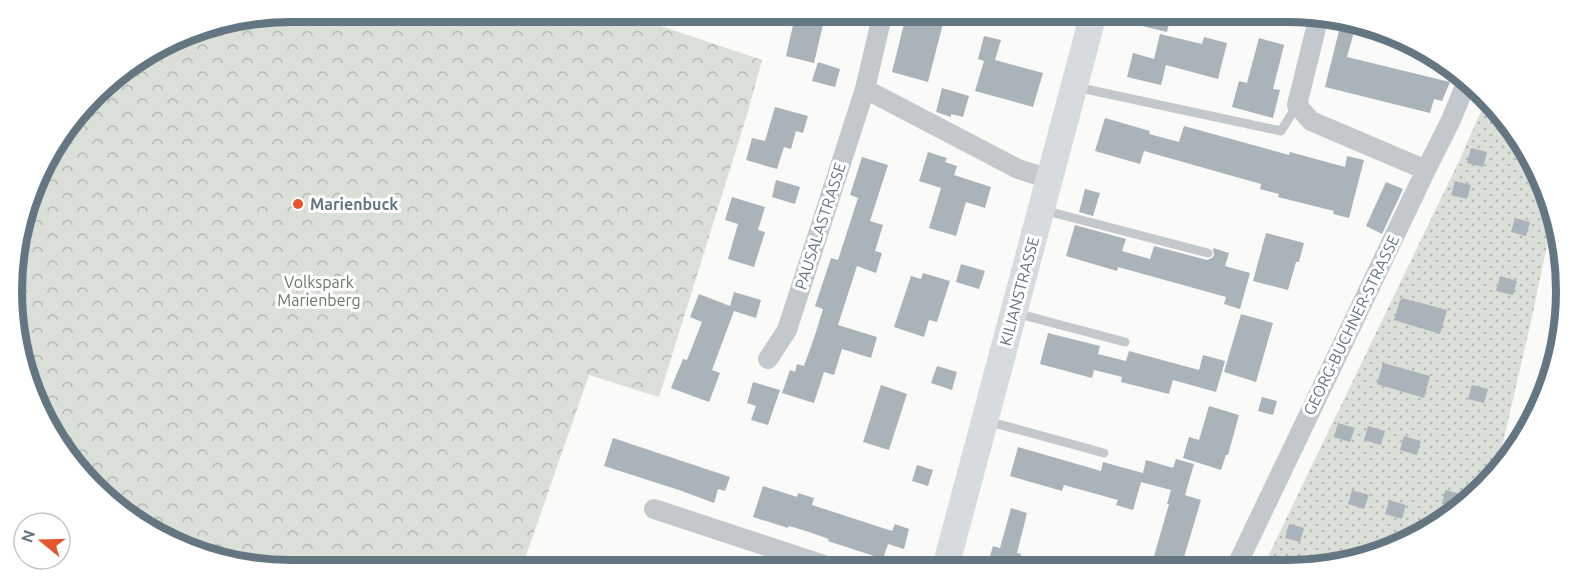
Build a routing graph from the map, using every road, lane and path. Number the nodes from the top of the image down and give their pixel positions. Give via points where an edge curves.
1 (882, 22) edge
2 (1091, 22) edge
3 (1317, 24) edge
4 (1074, 87) junction
5 (865, 89) junction
6 (1466, 91) edge
7 (1297, 105) junction
8 (1426, 170) junction
9 (1049, 179) junction
10 (1041, 210) junction
11 (1208, 253) dead end
12 (1013, 312) junction
13 (1125, 342) dead end
14 (768, 358) dead end
15 (985, 420) junction
16 (1104, 453) dead end
17 (654, 509) dead end
18 (809, 560) edge
19 (947, 560) edge
20 (1239, 560) edge

1 - 5 street, PAUSALASTRASSE
2 - 4 main road, KILIANSTRASSE
3 - 7 street
4 - 7 lane via 1281,131
4 - 9 main road, KILIANSTRASSE
5 - 9 street via 1018,169
5 - 14 street, PAUSALASTRASSE via 787,330
6 - 8 street, GEORG-BUCHNER-STRASSE
7 - 8 street via 1311,121
8 - 20 street, GEORG-BUCHNER-STRASSE
9 - 10 main road, KILIANSTRASSE
10 - 11 lane
10 - 12 main road, KILIANSTRASSE
12 - 13 lane
12 - 15 main road, KILIANSTRASSE
15 - 16 lane
15 - 19 main road, KILIANSTRASSE
17 - 18 street

